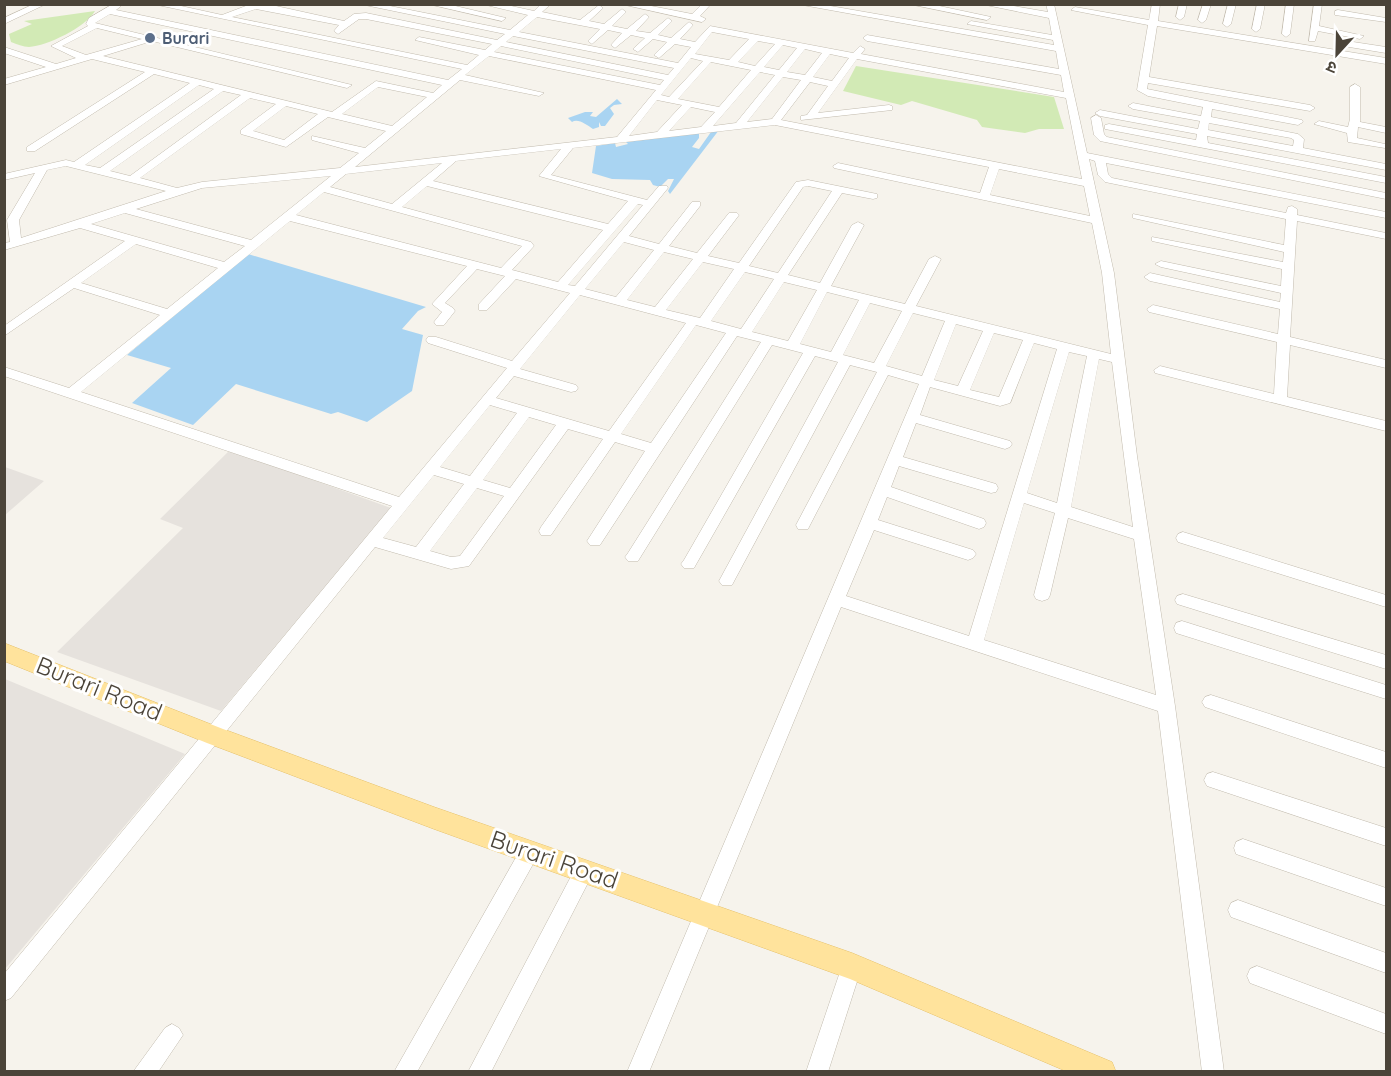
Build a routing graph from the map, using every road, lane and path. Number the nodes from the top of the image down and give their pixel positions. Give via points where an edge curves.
1 (42, 4) edge
2 (119, 4) edge
3 (157, 4) edge
4 (364, 4) edge
5 (432, 4) edge
6 (486, 4) edge
7 (673, 4) edge
8 (706, 4) edge
9 (838, 4) edge
10 (913, 4) edge
11 (985, 4) edge
12 (1103, 4) edge
13 (1183, 4) edge
14 (1207, 4) edge
15 (1232, 4) edge
16 (1261, 4) edge
17 (1290, 4) edge
18 (1318, 4) edge
19 (256, 5) edge
20 (545, 5) edge
21 (808, 5) edge
22 (641, 6) edge
23 (623, 8) edge
24 (599, 9) dead end
25 (1134, 9) dead end
26 (1074, 10) dead end
27 (109, 11) junction
28 (1338, 12) dead end
29 (535, 14) junction
30 (1160, 14) edge
31 (883, 16) junction
32 (1363, 16) junction
33 (223, 17) junction
34 (645, 17) dead end
35 (667, 17) junction
36 (1386, 20) edge
37 (695, 21) junction
38 (1053, 21) edge
39 (4, 22) edge
40 (525, 22) junction
41 (582, 23) junction
42 (345, 24) junction
43 (1228, 24) junction
44 (95, 26) junction
45 (192, 27) junction
46 (606, 28) junction
47 (1314, 28) junction
48 (1386, 29) edge
49 (1266, 31) dead end
50 (629, 32) junction
51 (511, 34) junction
52 (757, 36) junction
53 (652, 37) junction
54 (867, 38) junction
55 (152, 39) junction
56 (1312, 39) junction
57 (328, 40) junction
58 (419, 40) dead end
59 (1323, 40) dead end
60 (1386, 40) edge
61 (592, 41) dead end
62 (673, 41) junction
63 (782, 41) junction
64 (1334, 42) dead end
65 (500, 43) junction
66 (615, 45) dead end
67 (696, 45) junction
68 (804, 45) junction
69 (917, 47) junction
70 (4, 50) edge
71 (638, 50) dead end
72 (829, 50) junction
73 (1386, 50) edge
74 (488, 53) junction
75 (659, 55) dead end
76 (688, 55) junction
77 (855, 55) junction
78 (970, 56) junction
79 (87, 57) junction
80 (709, 59) junction
81 (1386, 61) edge
82 (732, 64) junction
83 (908, 65) junction
84 (679, 66) junction
85 (55, 67) junction
86 (468, 68) junction
87 (757, 69) junction
88 (153, 71) junction
89 (1065, 73) junction
90 (781, 74) junction
91 (960, 75) junction
92 (670, 78) junction
93 (807, 79) junction
94 (1143, 79) junction
95 (455, 80) junction
96 (6, 81) edge
97 (198, 82) junction
98 (834, 84) junction
99 (347, 86) dead end
100 (223, 87) junction
101 (662, 87) junction
102 (1354, 87) dead end
103 (539, 93) dead end
104 (249, 94) junction
105 (436, 96) junction
106 (1069, 96) junction
107 (654, 97) junction
108 (672, 100) junction
109 (284, 103) junction
110 (689, 104) junction
111 (1208, 105) junction
112 (1133, 106) dead end
113 (889, 108) dead end
114 (1310, 108) dead end
115 (722, 110) junction
116 (330, 114) junction
117 (810, 117) junction
118 (1206, 119) junction
119 (775, 122) junction
120 (1298, 122) dead end
121 (739, 126) junction
122 (1108, 127) dead end
123 (705, 129) junction
124 (395, 130) junction
125 (1321, 130) dead end
126 (1386, 130) edge
127 (1352, 131) junction
128 (1203, 133) junction
129 (660, 135) junction
130 (316, 138) dead end
131 (620, 140) junction
132 (1205, 145) junction
133 (570, 146) junction
134 (1381, 146) dead end
135 (31, 149) dead end
136 (1298, 151) junction
137 (368, 153) junction
138 (1092, 157) junction
139 (453, 159) junction
140 (77, 165) junction
141 (838, 166) dead end
142 (995, 166) junction
143 (44, 167) junction
144 (1386, 168) edge
145 (102, 171) junction
146 (345, 171) junction
147 (4, 177) edge
148 (132, 179) junction
149 (1386, 180) edge
150 (425, 182) junction
151 (1090, 184) junction
152 (323, 189) junction
153 (663, 189) dead end
154 (839, 189) junction
155 (177, 191) junction
156 (873, 196) dead end
157 (984, 196) junction
158 (1386, 196) edge
159 (1293, 197) junction
160 (635, 200) junction
161 (651, 204) junction
162 (696, 204) dead end
163 (394, 208) junction
164 (124, 209) junction
165 (733, 215) dead end
166 (1386, 215) edge
167 (1137, 216) dead end
168 (289, 217) junction
169 (1292, 217) junction
170 (1098, 221) junction
171 (79, 224) junction
172 (858, 225) dead end
173 (610, 228) junction
174 (1386, 236) edge
175 (621, 238) junction
176 (1156, 239) dead end
177 (134, 240) junction
178 (255, 244) junction
179 (662, 248) junction
180 (1289, 250) junction
181 (10, 251) edge
182 (701, 258) junction
183 (934, 259) dead end
184 (1161, 264) dead end
185 (474, 265) junction
186 (228, 267) junction
187 (743, 267) junction
188 (1288, 267) junction
189 (508, 273) junction
190 (780, 276) junction
191 (1150, 277) dead end
192 (72, 284) junction
193 (560, 287) junction
194 (823, 287) junction
195 (577, 291) junction
196 (1287, 291) junction
197 (867, 297) junction
198 (619, 302) junction
199 (483, 307) dead end
200 (1286, 307) junction
201 (910, 308) junction
202 (1153, 309) dead end
203 (658, 312) junction
204 (170, 314) junction
205 (952, 318) junction
206 (440, 322) dead end
207 (698, 322) junction
208 (990, 328) junction
209 (4, 332) edge
210 (739, 333) junction
211 (1030, 338) junction
212 (432, 340) dead end
213 (769, 340) junction
214 (1283, 340) junction
215 (792, 346) junction
216 (1064, 346) junction
217 (811, 351) junction
218 (1094, 354) junction
219 (840, 359) junction
220 (1119, 360) junction
221 (1386, 364) edge
222 (513, 369) junction
223 (881, 369) junction
224 (1160, 370) dead end
225 (4, 371) edge
226 (925, 382) junction
227 (571, 388) dead end
228 (962, 392) junction
229 (72, 393) junction
230 (487, 399) junction
231 (1280, 400) junction
232 (526, 411) junction
233 (911, 417) junction
234 (566, 423) junction
235 (1386, 426) edge
236 (612, 436) junction
237 (1005, 444) dead end
238 (654, 449) junction
239 (893, 459) junction
240 (431, 469) junction
241 (474, 482) junction
242 (991, 488) dead end
243 (882, 490) junction
244 (513, 494) junction
245 (1019, 496) junction
246 (403, 504) junction
247 (1063, 510) junction
248 (869, 523) junction
249 (979, 523) dead end
250 (803, 525) dead end
251 (546, 531) dead end
252 (1142, 536) junction
253 (1183, 538) dead end
254 (373, 541) junction
255 (596, 541) dead end
256 (420, 554) junction
257 (968, 554) dead end
258 (633, 557) dead end
259 (689, 564) dead end
260 (727, 581) dead end
261 (1042, 595) dead end
262 (835, 599) junction
263 (1183, 600) dead end
264 (1386, 601) edge
265 (1182, 628) dead end
266 (975, 644) junction
267 (4, 652) edge
268 (1386, 662) edge
269 (1386, 692) edge
270 (1210, 702) dead end
271 (1166, 706) junction
272 (215, 736) junction
273 (1386, 760) edge
274 (1213, 780) dead end
275 (1386, 837) edge
276 (1243, 848) dead end
277 (530, 851) junction
278 (584, 871) junction
279 (1386, 897) edge
280 (1238, 910) dead end
281 (705, 913) junction
282 (1386, 963) edge
283 (852, 966) junction
284 (1257, 976) dead end
285 (4, 990) edge
286 (1386, 1024) edge
287 (172, 1035) dead end
288 (144, 1071) edge
289 (405, 1071) edge
290 (479, 1071) edge
291 (638, 1071) edge
292 (817, 1071) edge
293 (1102, 1071) edge
294 (1213, 1071) edge

1 - 39 street
2 - 27 street
3 - 33 street
4 - 51 street
5 - 40 street
6 - 29 street
7 - 35 street
8 - 37 street
9 - 31 street
10 - 38 street
11 - 38 street
12 - 25 street
13 - 30 street
14 - 43 street
15 - 43 street
16 - 43 street
17 - 56 street via 1281,33
18 - 47 street
19 - 33 street
19 - 42 street
20 - 29 street
21 - 31 street
22 - 23 street
22 - 35 street
23 - 46 street
24 - 41 street
26 - 30 street
27 - 44 street via 90,22
27 - 45 street
28 - 32 street
29 - 40 street
29 - 41 street via 558,23
30 - 43 street
30 - 81 street
30 - 94 street
31 - 38 street
31 - 54 street
32 - 36 street
32 - 48 street via 1365,25
33 - 45 street
33 - 57 street
34 - 50 street
35 - 37 street
35 - 53 street
37 - 62 street
38 - 89 street
40 - 51 street
41 - 46 street
42 - 57 street
42 - 65 street via 357,16 366,16
43 - 49 street
44 - 55 street
44 - 79 street via 55,46
45 - 55 street
45 - 95 street
46 - 50 street
46 - 61 street
47 - 56 street
47 - 60 street
50 - 53 street
50 - 66 street
51 - 65 street
51 - 84 street
52 - 63 street
52 - 67 street via 710,29
52 - 82 street
53 - 62 street
53 - 71 street
54 - 69 street
54 - 77 street
55 - 79 street
55 - 99 street
56 - 59 street
57 - 86 street
58 - 74 street
62 - 67 street
62 - 75 street
63 - 68 street
63 - 87 street
64 - 73 street
65 - 74 street
65 - 92 street
67 - 76 street
68 - 72 street
68 - 90 street
69 - 78 street
69 - 83 street
70 - 85 street
72 - 77 street
72 - 93 street
74 - 86 street
74 - 101 street
76 - 80 street
76 - 84 street
77 - 83 street
77 - 98 street
78 - 89 street
78 - 91 street
79 - 85 street
79 - 88 street
80 - 82 street
80 - 108 street
82 - 87 street
83 - 91 street
84 - 92 street
85 - 96 street
86 - 95 street
87 - 90 street
87 - 115 street
88 - 97 street
88 - 135 street
89 - 106 street
90 - 93 street
90 - 121 street
91 - 106 street
92 - 101 street
93 - 98 street
93 - 119 street
94 - 111 street via 1141,87 1145,92
94 - 114 street
95 - 103 street
95 - 105 street
97 - 100 street
97 - 140 street
98 - 117 street
100 - 104 street
100 - 145 street
101 - 107 street
102 - 127 street
104 - 109 street
104 - 148 street
105 - 116 street via 376,84
105 - 124 street
106 - 138 street
107 - 108 street
107 - 131 street
108 - 110 street
109 - 116 street
109 - 116 street via 245,132 286,144
110 - 115 street
110 - 129 street
111 - 118 street
111 - 120 street
112 - 118 street
113 - 117 street
115 - 123 street
116 - 124 street
117 - 119 street
118 - 128 street
118 - 136 street via 1294,136 1299,139
119 - 121 street
119 - 142 street
121 - 123 street
122 - 132 street
123 - 129 street
124 - 137 street
125 - 127 street
126 - 127 street via 1359,126
127 - 134 street
128 - 132 street
128 - 136 street
128 - 158 street via 1098,116 1099,135 1108,141
129 - 131 street
130 - 137 street
131 - 133 street
132 - 149 street
133 - 139 street
133 - 160 street via 544,176
136 - 144 street
137 - 146 street
138 - 151 street
138 - 159 street
138 - 169 street via 1109,180
139 - 146 street
139 - 150 street
140 - 143 street
140 - 145 street
141 - 157 street
142 - 151 street
142 - 157 street
143 - 147 street
143 - 181 street via 13,220
145 - 148 street
146 - 152 street
146 - 155 street via 202,185
148 - 155 street
150 - 163 street
150 - 173 street
151 - 170 street
152 - 163 street
152 - 168 street
153 - 161 street
154 - 156 street
154 - 187 street via 800,184
154 - 190 street
155 - 164 street
157 - 170 street
159 - 166 street
159 - 169 street
160 - 161 street
160 - 173 street
161 - 175 street
162 - 179 street
163 - 189 street via 527,244
164 - 171 street
164 - 178 street
165 - 182 street
167 - 180 street
168 - 178 street
168 - 185 street
169 - 174 street
169 - 180 street
170 - 220 street
171 - 177 street
171 - 181 street
172 - 194 street
173 - 193 street
175 - 179 street
175 - 195 street
176 - 188 street
177 - 186 street
177 - 192 street
178 - 186 street
179 - 182 street
179 - 198 street
180 - 188 street
182 - 187 street
182 - 203 street
183 - 201 street
184 - 196 street
185 - 189 street
185 - 206 street via 438,304 449,311
186 - 204 street
187 - 190 street
187 - 207 street
188 - 196 street
189 - 193 street
189 - 199 street
190 - 194 street
190 - 210 street
191 - 200 street
192 - 204 street
192 - 209 street
193 - 195 street
194 - 197 street
194 - 215 street
195 - 198 street
195 - 222 street
196 - 200 street
197 - 201 street
197 - 219 street
198 - 203 street
200 - 214 street
201 - 205 street
201 - 223 street
202 - 214 street
203 - 207 street
204 - 229 street
205 - 208 street
205 - 226 street
207 - 210 street
207 - 236 street
208 - 211 street
208 - 228 street
210 - 213 street
210 - 238 street
211 - 216 street
211 - 228 street via 1005,400
212 - 222 street
213 - 215 street
213 - 258 street
214 - 221 street
214 - 231 street
215 - 217 street
216 - 218 street
216 - 245 street
217 - 219 street
217 - 259 street
218 - 220 street
218 - 247 street
219 - 223 street
219 - 260 street
220 - 252 street
222 - 227 street
222 - 230 street
223 - 226 street
223 - 250 street
224 - 231 street
225 - 229 street
226 - 228 street
226 - 233 street
229 - 246 street
230 - 232 street
230 - 240 street
231 - 235 street
232 - 234 street
232 - 241 street
233 - 237 street
233 - 239 street
234 - 236 street
234 - 244 street
236 - 238 street
236 - 251 street
238 - 255 street
239 - 242 street
239 - 243 street
240 - 241 street
240 - 246 street
241 - 244 street
241 - 256 street
243 - 248 street
243 - 249 street
244 - 256 street via 464,562 451,563
245 - 247 street
245 - 266 street
246 - 254 street
247 - 252 street
247 - 261 street
248 - 257 street
248 - 262 street
252 - 271 street
253 - 264 street
254 - 256 street
254 - 272 street
262 - 266 street
262 - 281 street
263 - 268 street
265 - 269 street
266 - 271 street
267 - 272 main road, Burari Road
270 - 273 street
271 - 294 street
272 - 277 main road, Burari Road
272 - 285 street
274 - 275 street
276 - 279 street
277 - 278 main road, Burari Road
277 - 289 street
278 - 281 main road, Burari Road
278 - 290 street
280 - 282 street
281 - 283 main road, Burari Road
281 - 291 street
283 - 292 street
283 - 293 main road, Burari Road
284 - 286 street
287 - 288 street

